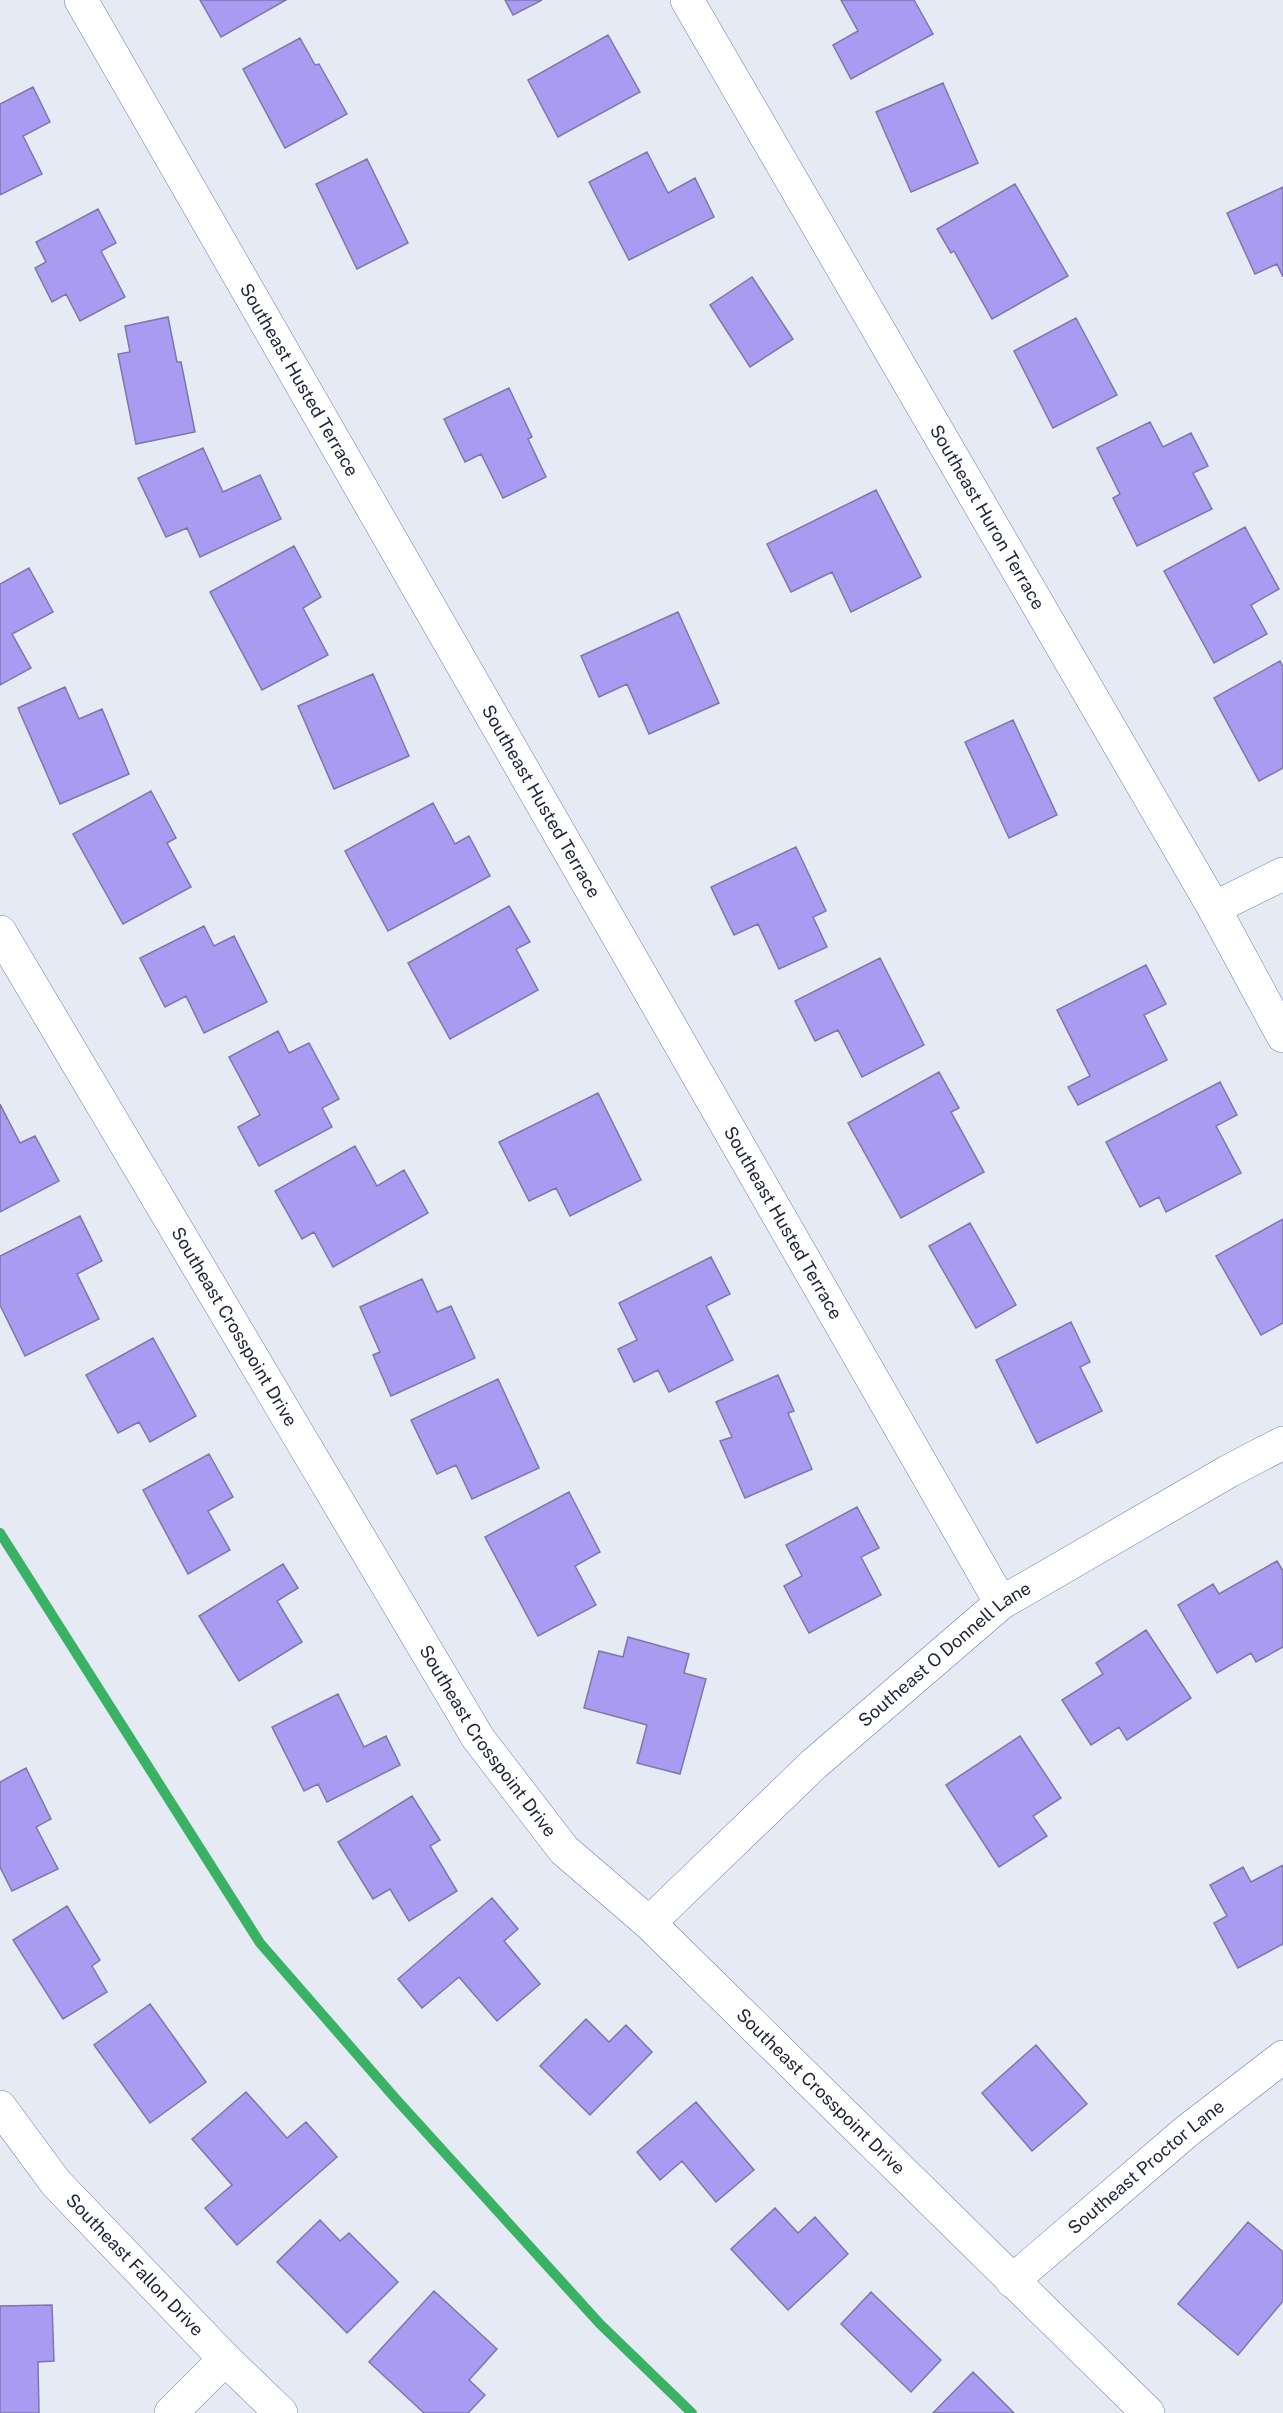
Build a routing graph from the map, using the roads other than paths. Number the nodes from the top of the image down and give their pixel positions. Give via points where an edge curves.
1 (81, 0) edge
2 (687, 0) edge
3 (1283, 874) edge
4 (1214, 908) junction
5 (0, 932) edge
6 (1283, 1036) edge
7 (1283, 1443) edge
8 (1001, 1603) junction
9 (649, 1923) junction
10 (1283, 2057) edge
11 (0, 2107) edge
12 (1012, 2281) junction
13 (225, 2359) junction
14 (171, 2413) edge
15 (281, 2413) edge
16 (1148, 2413) edge

1 - 8 street, Southeast Husted Terrace
2 - 4 street, Southeast Huron Terrace
3 - 4 street
4 - 6 street, Southeast Huron Terrace
5 - 9 street, Southeast Crosspoint Drive via 478,1738 564,1851
7 - 8 street, Southeast O Donnell Lane
8 - 9 street, Southeast O Donnell Lane via 814,1764
9 - 12 street, Southeast Crosspoint Drive
10 - 12 street, Southeast Proctor Lane via 1187,2131
11 - 13 street, Southeast Fallon Drive via 56,2182
12 - 16 street, Southeast Crosspoint Drive
13 - 14 street
13 - 15 street, Southeast Fallon Drive

